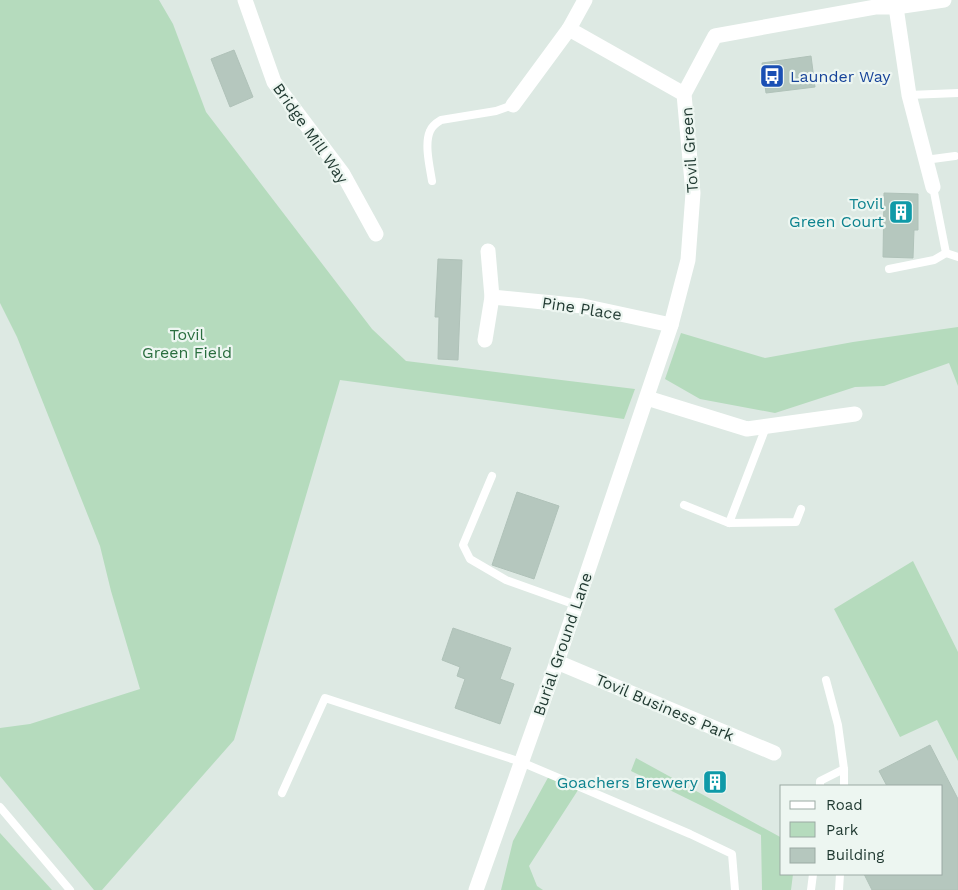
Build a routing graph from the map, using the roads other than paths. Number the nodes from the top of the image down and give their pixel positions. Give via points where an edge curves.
1 (245, 0) edge
2 (585, 0) edge
3 (944, 0) edge
4 (874, 4) edge
5 (896, 7) junction
6 (569, 28) junction
7 (958, 93) edge
8 (684, 94) junction
9 (909, 95) junction
10 (513, 105) joint
11 (955, 156) dead end
12 (925, 160) junction
13 (432, 181) dead end
14 (933, 187) joint
15 (376, 234) dead end
16 (488, 250) dead end
17 (946, 253) junction
18 (958, 257) edge
19 (889, 269) dead end
20 (492, 297) junction
21 (671, 325) junction
22 (485, 340) dead end
23 (646, 398) junction
24 (855, 414) dead end
25 (766, 427) junction
26 (492, 476) dead end
27 (684, 505) dead end
28 (800, 509) dead end
29 (729, 523) junction
30 (576, 605) junction
31 (556, 662) junction
32 (826, 680) dead end
33 (774, 753) dead end
34 (521, 762) junction
35 (844, 769) junction
36 (820, 785) edge
37 (844, 785) edge
38 (282, 793) dead end
39 (0, 807) edge
40 (812, 875) edge
41 (840, 875) edge
42 (70, 890) edge
43 (476, 890) edge
44 (735, 890) edge
45 (811, 890) edge
46 (839, 890) edge

1 - 15 street, Bridge Mill Way via 274,82 343,174
2 - 6 street
3 - 5 street
4 - 5 street
4 - 8 street, Tovil Green via 715,36
5 - 9 street
6 - 8 street
6 - 10 street
7 - 9 lane
8 - 21 street, Tovil Green via 693,192 688,260
9 - 12 street
10 - 13 lane via 441,120 434,125 429,132 428,143
11 - 12 lane
12 - 14 street
14 - 17 lane
16 - 20 street
17 - 18 lane
17 - 19 lane via 934,260
20 - 21 street, Pine Place via 583,306
20 - 22 street
21 - 23 street, Tovil Green
23 - 25 street via 747,429
23 - 30 street, Burial Ground Lane
24 - 25 street
25 - 29 lane
26 - 30 lane via 463,545 470,559 506,580
27 - 29 lane
28 - 29 lane via 796,522
30 - 31 street, Burial Ground Lane
31 - 33 street, Tovil Business Park
31 - 34 street, Burial Ground Lane
32 - 35 lane via 838,725
34 - 38 lane via 325,698
34 - 43 street, Burial Ground Lane
34 - 44 lane via 732,854
35 - 36 lane via 820,781
35 - 37 lane
39 - 42 lane
40 - 45 lane
41 - 46 lane

